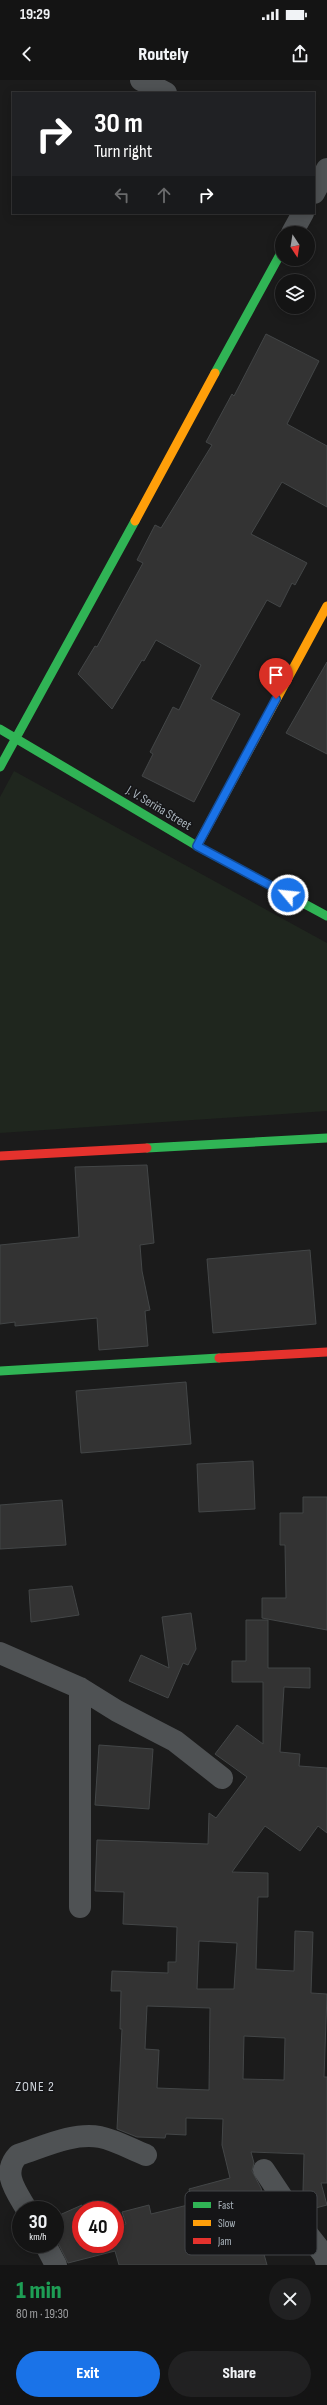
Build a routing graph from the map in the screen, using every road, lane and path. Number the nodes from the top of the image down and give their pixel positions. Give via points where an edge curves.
1 (141, 80) edge
2 (164, 92) edge
3 (302, 214) edge
4 (296, 226) edge
5 (275, 264) edge
6 (327, 606) edge
7 (0, 729) edge
8 (16, 737) junction
9 (0, 767) edge
10 (197, 846) junction
11 (327, 916) edge
12 (327, 1138) edge
13 (0, 1156) edge
14 (327, 1352) edge
15 (0, 1371) edge
16 (0, 1653) edge
17 (80, 1688) junction
18 (222, 1778) dead end
19 (80, 1907) dead end
20 (146, 2155) dead end
21 (264, 2170) dead end
22 (278, 2191) edge
23 (22, 2201) edge
24 (317, 2245) edge
25 (49, 2253) edge
26 (327, 2264) edge
27 (56, 2265) edge

1 - 2 street
3 - 4 street
5 - 8 street
6 - 10 street
7 - 8 street, J. V. Seriña Street
8 - 9 street
8 - 10 street, J. V. Seriña Street
10 - 11 street, J. V. Seriña Street
12 - 13 street
14 - 15 street
16 - 17 street
17 - 18 street via 117,1711 175,1740
17 - 19 street
20 - 23 street via 102,2137 92,2136 78,2137 18,2155 9,2170 10,2178
21 - 22 street
24 - 26 street via 324,2254
25 - 27 street

